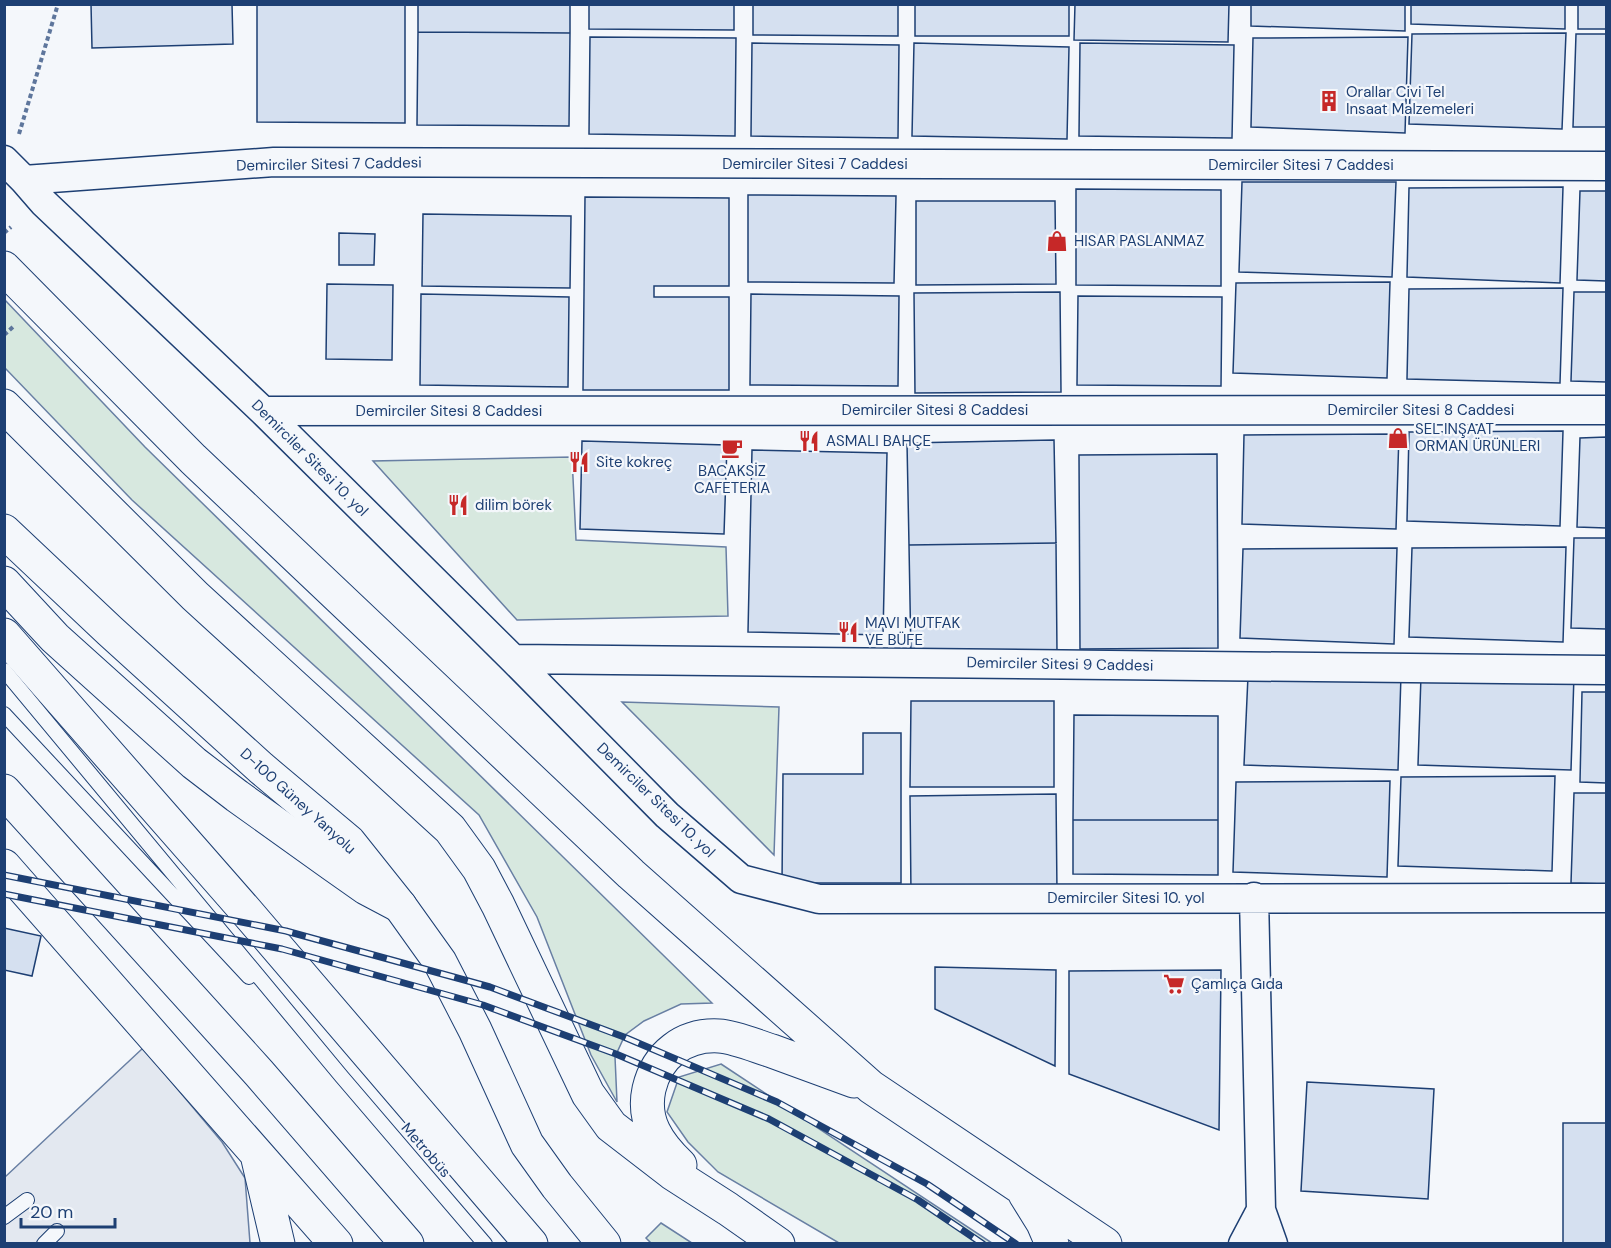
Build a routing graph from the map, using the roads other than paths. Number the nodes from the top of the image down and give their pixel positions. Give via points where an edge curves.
1 (4, 160) edge
2 (1606, 166) edge
3 (24, 180) junction
4 (4, 268) edge
5 (4, 406) edge
6 (1606, 410) edge
7 (263, 411) junction
8 (4, 531) edge
9 (4, 584) edge
10 (4, 635) edge
11 (513, 659) junction
12 (4, 670) edge
13 (1606, 670) edge
14 (4, 714) edge
15 (4, 791) edge
16 (4, 866) edge
17 (1254, 897) junction
18 (1606, 898) edge
19 (400, 906) junction
20 (342, 1077) junction
21 (871, 1087) junction
22 (257, 1154) junction
23 (1021, 1188) junction
24 (27, 1200) dead end
25 (728, 1209) junction
26 (1261, 1210) junction
27 (4, 1217) edge
28 (57, 1232) dead end
29 (44, 1244) edge
30 (278, 1244) edge
31 (336, 1244) edge
32 (407, 1244) edge
33 (485, 1244) edge
34 (531, 1244) edge
35 (604, 1244) edge
36 (778, 1244) edge
37 (1052, 1244) edge
38 (1105, 1244) edge
39 (1243, 1244) edge
40 (1273, 1244) edge

1 - 3 street, Demirciler Sitesi 10. yol
2 - 3 street, Demirciler Sitesi 7 Caddesi via 274,162
3 - 7 street, Demirciler Sitesi 10. yol
4 - 21 main road via 193,459 630,874
5 - 25 main road via 195,596 450,829 479,869 588,1094 611,1126 672,1173
6 - 7 street, Demirciler Sitesi 8 Caddesi
7 - 11 street, Demirciler Sitesi 10. yol
8 - 19 main road, D-100 Güney Yanyolu via 216,728 349,842
9 - 19 main road via 55,638 194,763 340,870
10 - 34 main road via 246,910
11 - 13 street, Demirciler Sitesi 9 Caddesi
11 - 17 street, Demirciler Sitesi 10. yol via 667,815 741,879 819,899
12 - 20 lane
14 - 20 lane
15 - 32 main road via 259,1073
16 - 22 main road
17 - 18 street, Demirciler Sitesi 10. yol
17 - 26 street
19 - 35 main road, D-100 Güney Yanyolu via 440,962 528,1144
20 - 33 lane, Metrobüs
21 - 23 main road
21 - 25 main road via 750,1043 719,1036 690,1039 672,1049 652,1076 647,1099 649,1124 666,1151
22 - 30 main road
22 - 31 main road
23 - 37 main road
23 - 38 main road
24 - 27 lane
25 - 36 main road
26 - 39 street
26 - 40 street
28 - 29 lane

